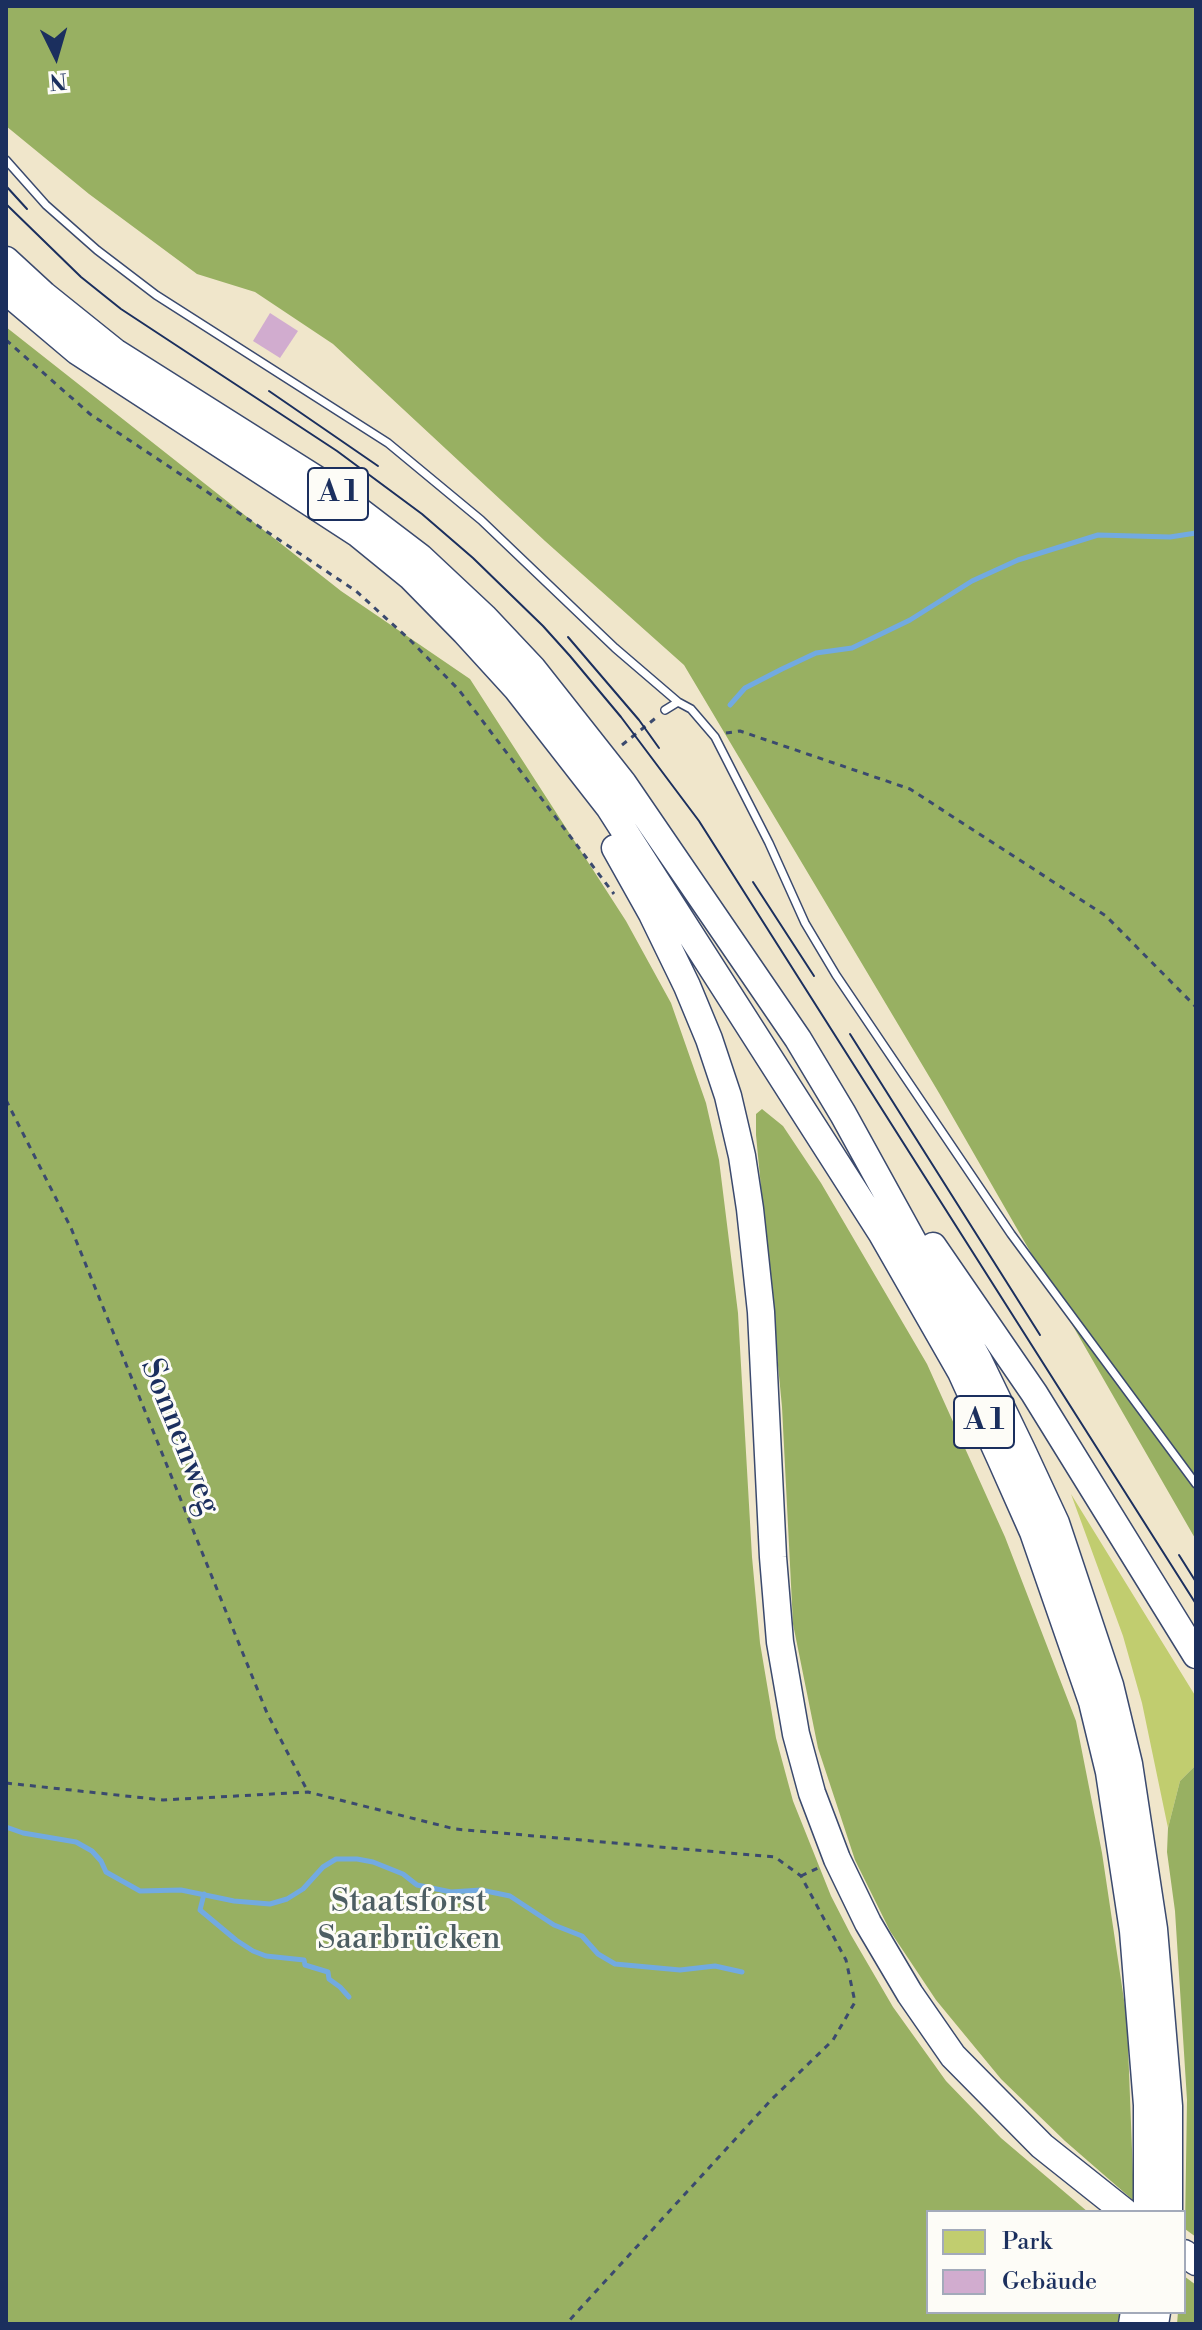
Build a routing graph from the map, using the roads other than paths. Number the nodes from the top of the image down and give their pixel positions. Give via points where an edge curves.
1 (6, 160) edge
2 (6, 260) edge
3 (6, 291) edge
4 (678, 702) junction
5 (665, 710) road end
6 (561, 746) junction
7 (843, 1114) junction
8 (1196, 1484) edge
9 (1196, 1655) edge
10 (1159, 2206) edge
11 (1122, 2210) edge

1 - 4 lane via 46,205 156,295 388,443 481,520
2 - 7 highway, A 1 via 115,352 324,484 420,557 484,617 533,669 623,783 798,1039
3 - 6 highway, A 1 via 77,351 357,533 401,568 517,689
4 - 5 lane
4 - 8 lane via 715,737 805,923 851,998 1011,1234
6 - 10 highway, A 1 via 609,807 882,1234 961,1372 1033,1532 1092,1702 1109,1772 1133,1931
6 - 11 highway via 687,986 728,1096 750,1209 761,1312 780,1642 796,1734 837,1859 868,1923 953,2056 1042,2146
7 - 9 highway via 1034,1393
7 - 10 highway, A 1 via 1022,1450 1056,1523 1110,1685 1129,1764 1154,1929 1169,2106

